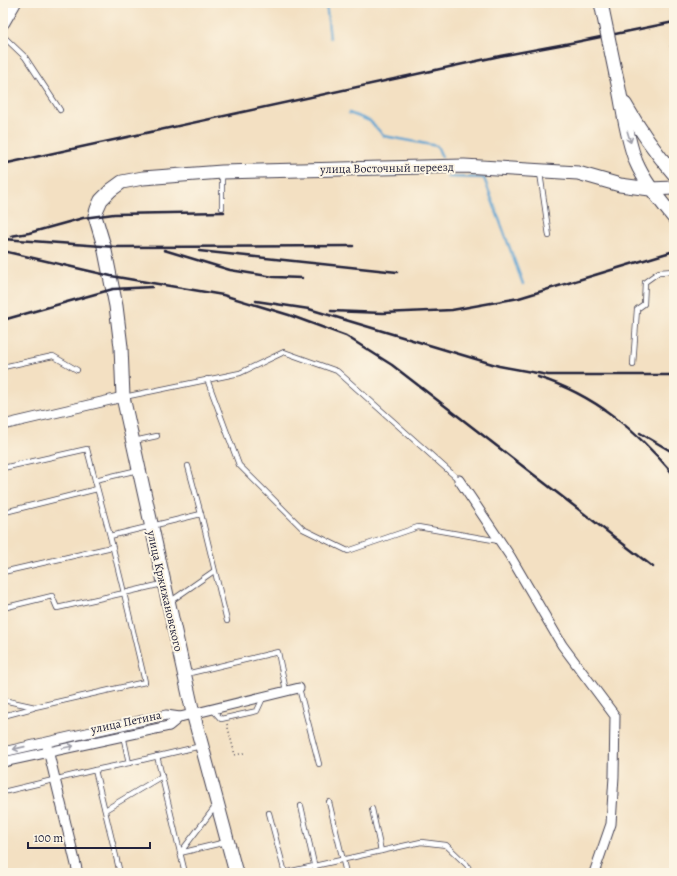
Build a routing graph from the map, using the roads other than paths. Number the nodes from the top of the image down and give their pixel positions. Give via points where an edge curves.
1 (14, 3) edge
2 (601, 3) edge
3 (3, 22) edge
4 (3, 36) edge
5 (622, 99) junction
6 (60, 110) dead end
7 (540, 171) junction
8 (222, 172) junction
9 (674, 174) edge
10 (620, 185) junction
11 (674, 188) edge
12 (650, 189) junction
13 (222, 208) dead end
14 (97, 209) joint
15 (674, 218) edge
16 (549, 236) dead end
17 (674, 271) edge
18 (633, 365) dead end
19 (3, 367) edge
20 (78, 370) dead end
21 (207, 380) junction
22 (122, 397) junction
23 (3, 425) edge
24 (157, 436) dead end
25 (132, 442) junction
26 (188, 466) dead end
27 (3, 468) edge
28 (138, 470) junction
29 (94, 480) junction
30 (459, 480) joint
31 (97, 489) junction
32 (3, 510) edge
33 (201, 514) junction
34 (151, 526) junction
35 (110, 536) junction
36 (500, 541) junction
37 (112, 547) junction
38 (214, 571) junction
39 (3, 572) edge
40 (164, 584) junction
41 (124, 593) junction
42 (168, 603) junction
43 (3, 608) edge
44 (227, 622) dead end
45 (184, 674) junction
46 (299, 688) joint
47 (286, 691) junction
48 (264, 697) junction
49 (3, 700) edge
50 (35, 707) junction
51 (212, 709) junction
52 (193, 714) junction
53 (3, 716) edge
54 (180, 717) junction
55 (123, 735) junction
56 (202, 746) junction
57 (48, 747) junction
58 (3, 752) edge
59 (157, 756) junction
60 (3, 762) edge
61 (129, 763) junction
62 (319, 764) dead end
63 (95, 770) junction
64 (162, 776) junction
65 (56, 780) junction
66 (3, 792) edge
67 (329, 802) dead end
68 (218, 804) junction
69 (301, 806) dead end
70 (372, 809) dead end
71 (105, 810) junction
72 (269, 813) dead end
73 (228, 841) junction
74 (381, 851) junction
75 (180, 853) junction
76 (343, 860) junction
77 (314, 866) junction
78 (78, 873) edge
79 (120, 873) edge
80 (185, 873) edge
81 (236, 873) edge
82 (284, 873) edge
83 (316, 873) edge
84 (346, 873) edge
85 (471, 873) edge
86 (594, 873) edge

1 - 3 street
2 - 5 street, bridge
4 - 6 lane via 25,57
5 - 9 street via 644,136
5 -> 12 street via 626,128 636,162
7 - 8 street, улица Восточный переезд via 464,166
7 - 10 street, улица Восточный переезд via 578,173
7 - 16 lane
8 - 13 lane
8 - 14 street, улица Восточный переезд via 122,182 101,200
10 - 12 street, улица Восточный переезд
10 - 15 street via 648,199
11 - 12 street, улица Восточный переезд
12 - 15 street
14 - 22 street, улица Кржижановского via 95,216 116,306 121,347
17 - 18 lane via 659,272 646,282 644,304 637,309
19 - 20 lane via 53,356
21 - 22 lane
21 - 30 lane via 240,373 284,352 337,371
21 - 36 lane via 239,465 303,529 348,551 418,527
22 - 23 street
22 - 25 street, улица Кржижановского
24 - 25 lane
25 - 28 street, улица Кржижановского
26 - 33 lane
27 - 29 lane via 87,449
28 - 29 lane
28 - 34 street, улица Кржижановского
29 - 31 lane
30 - 36 street
31 - 32 lane via 5,512
31 - 35 lane
33 - 34 lane
33 - 38 lane
34 - 35 lane
34 - 40 street, улица Кржижановского
35 - 37 lane
36 - 86 street via 562,645 615,716 611,824
37 - 39 lane
37 - 41 lane
38 - 42 lane
38 - 44 lane
40 - 41 lane
40 - 42 street, улица Кржижановского
41 - 43 lane via 57,608 52,596
41 - 50 lane via 145,682
42 - 45 street, улица Кржижановского
45 - 47 lane via 278,652
45 - 52 street, улица Кржижановского
46 - 47 street, улица Петина
46 - 62 lane
47 - 48 street, улица Петина
48 - 51 street, улица Петина
48 - 51 lane via 257,711 221,719
49 - 50 lane
50 - 53 lane
51 - 52 street, улица Петина
52 - 54 street, улица Петина
52 - 56 street, улица Кржижановского
54 - 55 street, улица Петина via 168,726
54 - 57 street via 166,715
57 -> 55 street, улица Петина
55 - 61 lane
56 - 59 lane
56 - 68 street, улица Кржижановского
57 -> 58 street
57 - 60 street, улица Петина
57 - 65 street
59 - 61 lane
59 - 64 lane
61 - 63 lane
63 - 65 lane
63 - 71 lane
64 - 71 lane
64 - 75 lane
65 - 66 lane
65 - 78 street
67 - 76 lane
68 - 73 street, улица Кржижановского
68 - 75 lane
69 - 77 lane
70 - 74 lane
71 - 79 lane
72 - 82 lane
73 - 75 lane
73 - 81 street, улица Кржижановского
74 - 76 lane
74 - 85 lane via 421,842 446,845 467,865
75 - 80 lane
76 - 77 lane
76 - 84 lane
77 - 82 lane
77 - 83 lane

